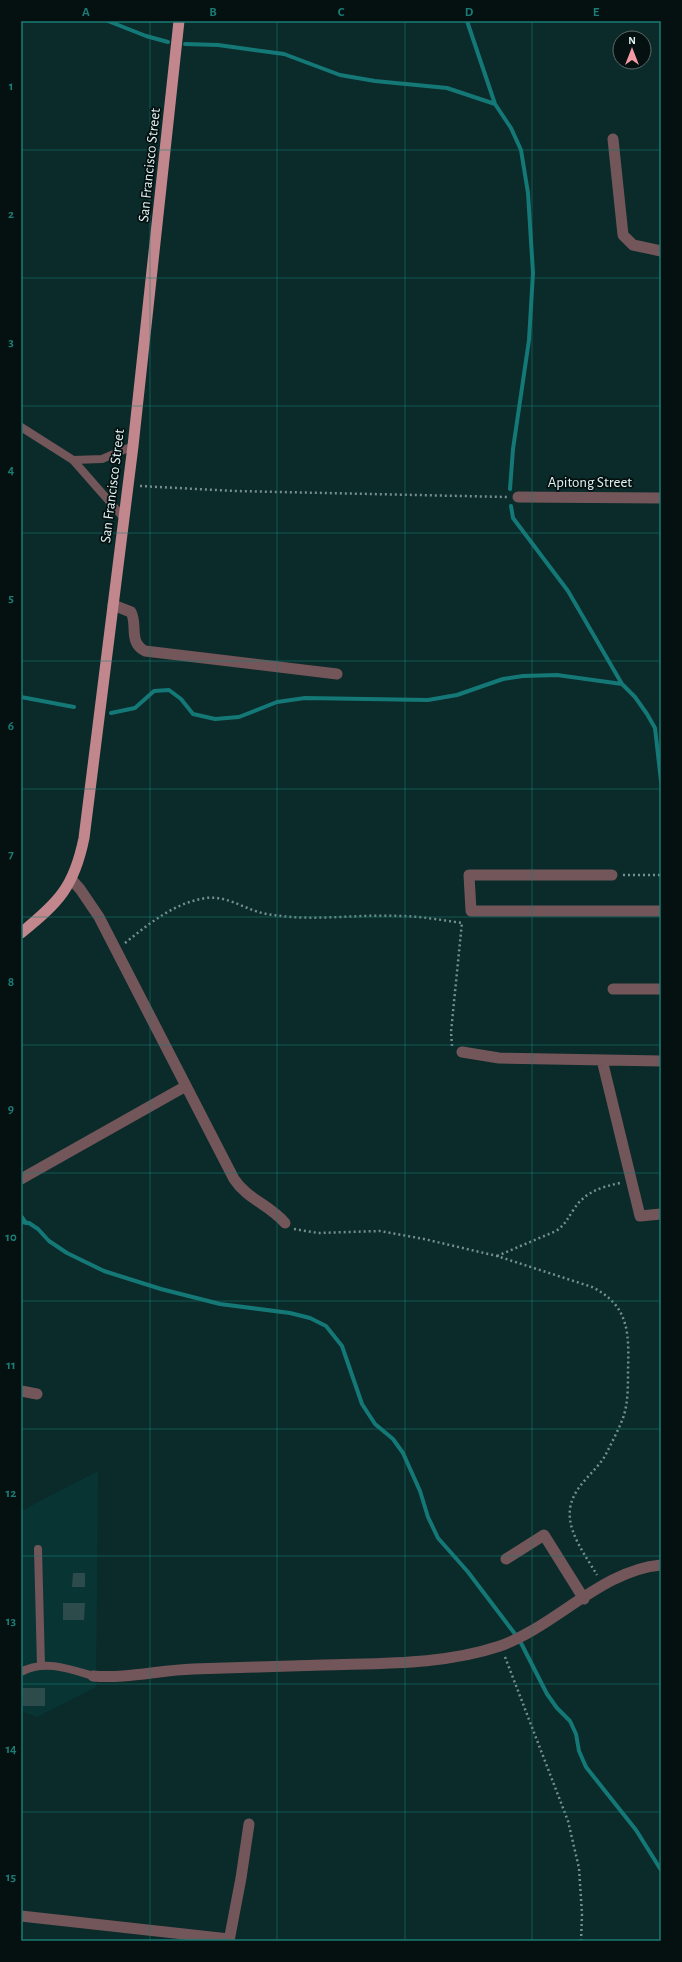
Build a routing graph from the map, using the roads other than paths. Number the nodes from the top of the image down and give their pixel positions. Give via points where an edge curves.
1 (179, 21) edge
2 (613, 139) dead end
3 (661, 251) edge
4 (21, 427) edge
5 (133, 446) junction
6 (73, 460) junction
7 (518, 497) road end
8 (661, 498) edge
9 (123, 518) junction
10 (113, 605) junction
11 (337, 674) dead end
12 (612, 875) road end
13 (72, 879) junction
14 (661, 911) edge
15 (21, 933) edge
16 (613, 989) dead end
17 (661, 989) edge
18 (462, 1052) road end
19 (602, 1060) junction
20 (661, 1061) edge
21 (186, 1086) junction
22 (21, 1179) edge
23 (661, 1214) edge
24 (285, 1223) road end
25 (21, 1391) edge
26 (37, 1394) dead end
27 (38, 1549) dead end
28 (506, 1559) dead end
29 (661, 1565) edge
30 (584, 1599) junction
31 (41, 1666) junction
32 (21, 1672) edge
33 (93, 1676) joint
34 (249, 1824) dead end
35 (21, 1916) edge
36 (229, 1940) edge

1 - 5 main road, San Francisco Street
2 - 3 street via 623,235 634,245
4 - 6 lane
5 - 6 lane via 102,459
5 - 9 main road, San Francisco Street
6 - 9 lane
7 - 8 street, Apitong Street
9 - 10 main road, San Francisco Street
10 - 11 street via 131,612 135,642 144,651
10 - 13 main road, San Francisco Street via 84,838
12 - 14 street via 469,875 471,911
13 - 15 main road, San Francisco Street via 59,900
13 - 21 street via 89,901 116,950
16 - 17 street
18 - 19 street via 499,1058
19 - 20 street
19 - 23 street via 640,1216
21 - 22 street
21 - 24 street via 240,1189 272,1210
25 - 26 street
27 - 31 lane
28 - 30 street via 544,1535
29 - 30 street via 625,1574
30 - 33 street via 530,1632 500,1645 459,1656 422,1661
31 - 32 lane
31 - 33 lane via 66,1667
34 - 36 street
35 - 36 street

